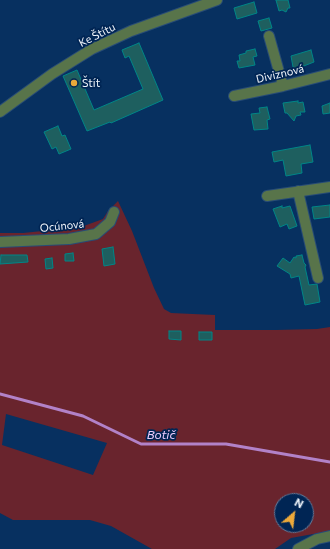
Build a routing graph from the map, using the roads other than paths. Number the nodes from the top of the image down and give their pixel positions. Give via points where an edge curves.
1 (217, 0) edge
2 (269, 36) dead end
3 (330, 74) edge
4 (283, 86) junction
5 (234, 96) dead end
6 (0, 112) edge
7 (330, 187) edge
8 (298, 191) junction
9 (267, 196) dead end
10 (114, 212) dead end
11 (0, 242) edge
12 (318, 278) dead end
13 (330, 536) edge
14 (298, 549) edge

1 - 6 street, Ke Štítu via 131,31 92,49
2 - 4 street
3 - 4 street, Diviznová
4 - 5 street, Diviznová
7 - 8 street
8 - 9 street
8 - 12 street
10 - 11 street, Ocúnová via 110,222 96,234 69,239
13 - 14 street via 317,539

